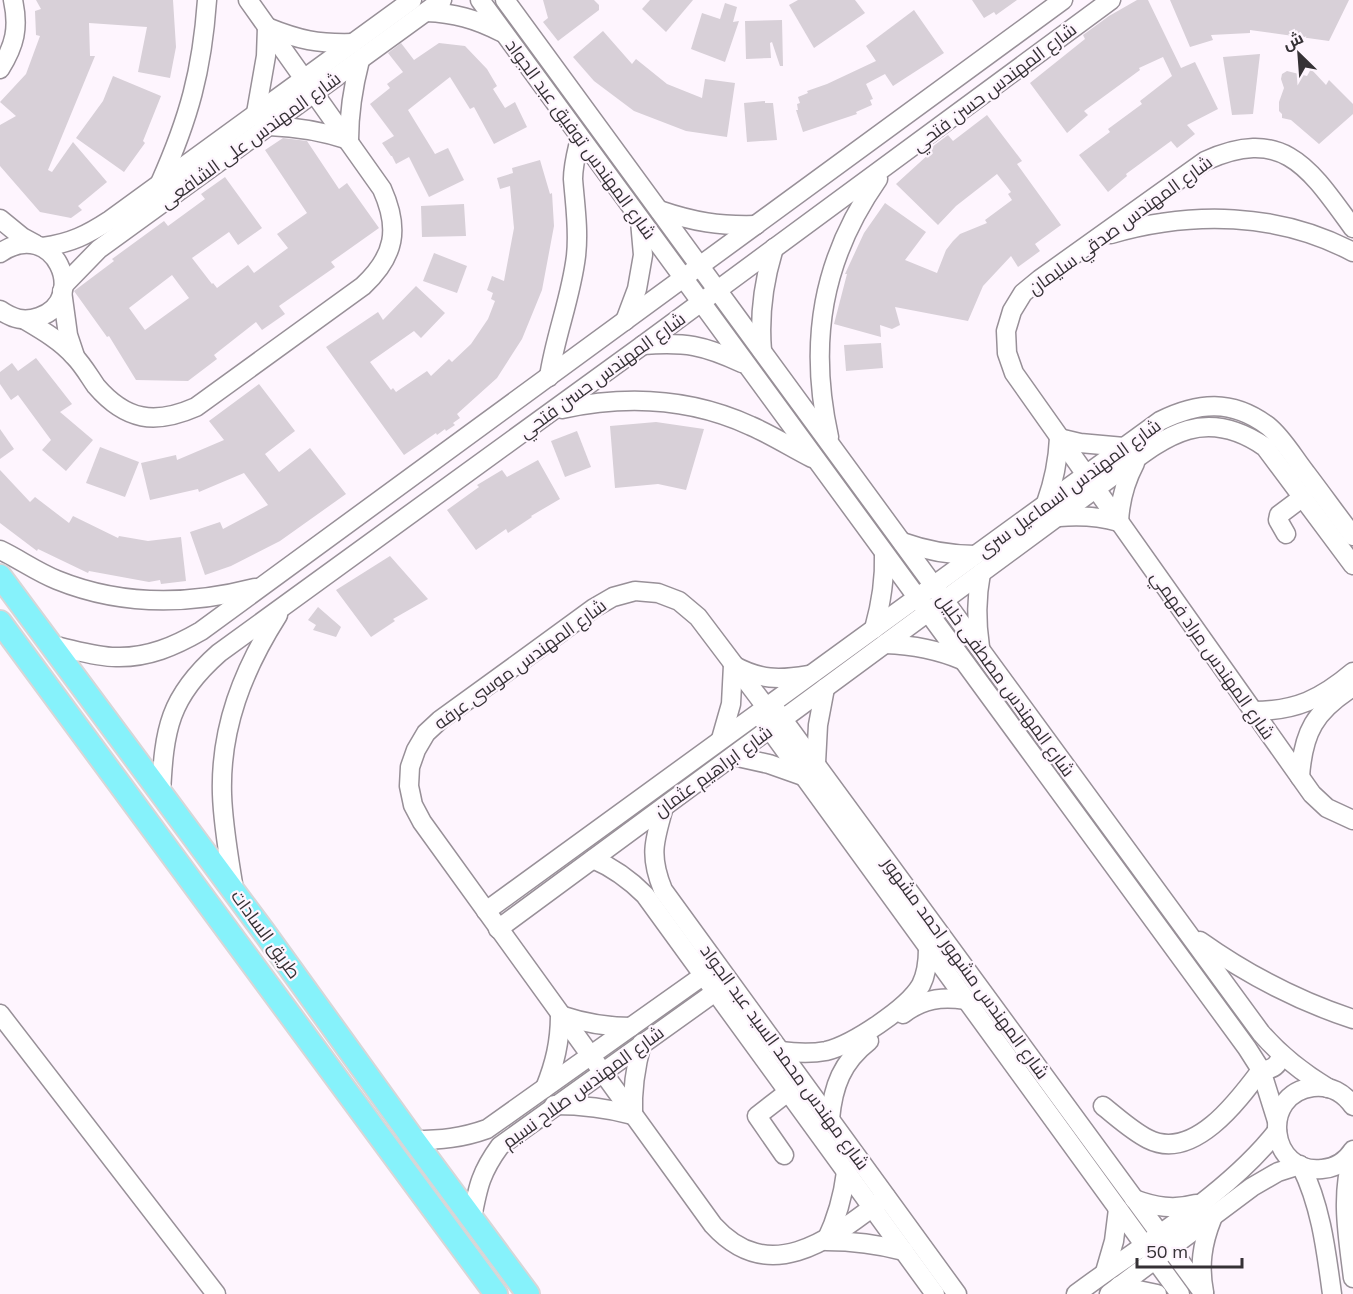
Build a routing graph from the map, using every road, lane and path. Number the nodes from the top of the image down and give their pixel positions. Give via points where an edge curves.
1 (13, 0) edge
2 (207, 0) edge
3 (248, 0) edge
4 (442, 0) edge
5 (480, 0) edge
6 (506, 0) edge
7 (517, 0) edge
8 (1063, 0) edge
9 (1111, 0) edge
10 (419, 6) edge
11 (521, 21) junction
12 (267, 27) junction
13 (505, 34) junction
14 (356, 52) junction
15 (0, 69) edge
16 (309, 86) junction
17 (262, 120) junction
18 (580, 138) junction
19 (349, 140) junction
20 (886, 166) junction
21 (160, 184) junction
22 (659, 210) junction
23 (0, 219) edge
24 (640, 221) junction
25 (756, 225) junction
26 (1353, 228) edge
27 (1098, 238) junction
28 (39, 246) junction
29 (774, 248) junction
30 (1353, 252) edge
31 (0, 253) edge
32 (700, 266) junction
33 (683, 279) junction
34 (63, 288) junction
35 (718, 290) junction
36 (700, 303) junction
37 (0, 310) edge
38 (21, 319) junction
39 (625, 321) junction
40 (0, 327) edge
41 (643, 345) junction
42 (762, 351) junction
43 (75, 356) junction
44 (745, 364) junction
45 (549, 377) junction
46 (554, 410) junction
47 (1059, 438) junction
48 (831, 445) junction
49 (1130, 454) junction
50 (815, 459) junction
51 (1090, 482) junction
52 (1304, 497) junction
53 (1052, 511) junction
54 (1119, 522) junction
55 (1286, 534) dead end
56 (1347, 534) edge
57 (902, 542) junction
58 (0, 550) edge
59 (884, 554) junction
60 (975, 555) junction
61 (1351, 557) edge
62 (981, 573) junction
63 (0, 576) edge
64 (265, 585) junction
65 (933, 585) junction
66 (917, 598) junction
67 (944, 600) junction
68 (283, 608) junction
69 (928, 613) junction
70 (0, 622) edge
71 (874, 629) junction
72 (885, 644) junction
73 (51, 645) junction
74 (980, 649) junction
75 (963, 661) junction
76 (734, 665) junction
77 (1353, 672) edge
78 (810, 674) junction
79 (825, 688) junction
80 (1345, 688) edge
81 (765, 708) junction
82 (1253, 711) junction
83 (776, 725) junction
84 (721, 739) junction
85 (733, 756) junction
86 (809, 769) junction
87 (1300, 777) junction
88 (161, 794) junction
89 (664, 807) junction
90 (1353, 820) edge
91 (593, 859) junction
92 (234, 892) junction
93 (486, 912) junction
94 (498, 929) junction
95 (1187, 932) junction
96 (928, 949) junction
97 (710, 970) junction
98 (722, 986) junction
99 (965, 1000) junction
100 (322, 1011) junction
101 (0, 1014) edge
102 (560, 1015) junction
103 (1353, 1019) edge
104 (881, 1026) junction
105 (631, 1027) junction
106 (300, 1029) junction
107 (642, 1043) junction
108 (780, 1051) junction
109 (1281, 1054) junction
110 (590, 1057) junction
111 (1261, 1070) junction
112 (601, 1072) junction
113 (1353, 1080) edge
114 (1330, 1088) junction
115 (544, 1089) junction
116 (788, 1092) junction
117 (554, 1105) junction
118 (1103, 1106) dead end
119 (1353, 1106) edge
120 (633, 1115) junction
121 (830, 1119) junction
122 (1277, 1126) junction
123 (414, 1140) junction
124 (1353, 1150) edge
125 (784, 1155) dead end
126 (1353, 1155) edge
127 (1248, 1164) junction
128 (1300, 1166) junction
129 (846, 1172) junction
130 (1262, 1181) junction
131 (1134, 1198) junction
132 (879, 1203) junction
133 (1200, 1203) junction
134 (1118, 1209) junction
135 (472, 1218) junction
136 (1212, 1219) junction
137 (1159, 1233) junction
138 (826, 1241) junction
139 (1144, 1244) junction
140 (1170, 1248) junction
141 (904, 1251) junction
142 (1155, 1260) junction
143 (1105, 1272) junction
144 (1353, 1278) edge
145 (1114, 1290) edge
146 (216, 1294) edge
147 (496, 1294) edge
148 (528, 1294) edge
149 (935, 1294) edge
150 (957, 1294) edge
151 (1076, 1294) edge
152 (1157, 1294) edge
153 (1180, 1294) edge
154 (1204, 1294) edge
155 (1332, 1294) edge

1 - 15 street via 16,24 12,48
2 - 21 street via 195,90
3 - 12 street
4 - 10 street, شارع المهندس على الشافعى
5 - 13 street, شارع المهندس توفيق عبد الجواد
6 - 11 street, شارع المهندس توفيق عبد الجواد
7 - 11 street
8 - 25 street, شارع المهندس حسن فتحي
9 - 20 street, شارع المهندس حسن فتحي
10 - 13 street via 481,21
10 - 14 street, شارع المهندس على الشافعى
11 - 22 street, شارع المهندس توفيق عبد الجواد
12 - 14 street via 294,38
12 - 16 street
12 - 17 street
13 - 18 street, شارع المهندس توفيق عبد الجواد
14 - 16 street, شارع المهندس على الشافعى
14 - 19 street
16 - 17 street, شارع المهندس على الشافعى
16 - 19 street
17 - 19 street
17 - 21 street, شارع المهندس على الشافعى
17 - 34 street, شارع المهندس على الشافعى via 99,249
18 - 24 street, شارع المهندس توفيق عبد الجواد
18 - 45 street via 573,177 578,225 573,281 552,350
19 - 43 street via 391,209 393,231 389,252 379,271 363,286 196,407 175,416 152,418 130,413 110,402
20 - 29 street, شارع المهندس حسن فتحي
20 - 48 street via 843,238 829,278 818,362
21 - 28 street, شارع المهندس على الشافعى via 88,234 65,244
22 - 25 street via 690,221
22 - 32 street, شارع المهندس توفيق عبد الجواد
23 - 28 street
24 - 33 street, شارع المهندس توفيق عبد الجواد
24 - 39 street via 643,255 637,289
25 - 32 street, شارع المهندس حسن فتحي
26 - 27 street, شارع المهندس صدقي سليمان via 1318,180 1300,163 1278,151 1253,147 1228,150 1205,161
27 - 30 street via 1155,223 1194,218 1243,219 1292,228
27 - 47 street, شارع المهندس صدقي سليمان via 1023,293 1006,331 1007,353 1014,373
28 - 31 street, شارع المهندس على الشافعى via 23,243
28 - 34 street via 58,260
29 - 35 street, شارع المهندس حسن فتحي
29 - 42 street via 762,299
32 - 33 street, شارع المهندس حسن فتحي
32 - 35 street, شارع المهندس مصطفى خليل
33 - 36 street, شارع المهندس مصطفى خليل
33 - 39 street, شارع المهندس حسن فتحي
34 - 38 street, شارع المهندس على الشافعى via 53,308 42,316
34 - 43 street via 68,335
35 - 36 street, شارع المهندس حسن فتحي
35 - 42 street, شارع المهندس مصطفى خليل
36 - 41 street, شارع المهندس حسن فتحي
36 - 44 street, شارع المهندس مصطفى خليل
37 - 38 street
38 - 40 street
38 - 43 street
39 - 45 street, شارع المهندس حسن فتحي
41 - 44 street via 678,343 713,349
41 - 46 street, شارع المهندس حسن فتحي
42 - 48 street, شارع المهندس مصطفى خليل
44 - 50 street, شارع المهندس مصطفى خليل
45 - 64 street, شارع المهندس حسن فتحي
46 - 50 street via 634,399 675,403 714,411 752,426
46 - 68 street, شارع المهندس حسن فتحي
47 - 49 street
47 - 51 street, شارع المهندس صدقي سليمان
47 - 53 street
48 - 57 street, شارع المهندس مصطفى خليل
49 - 51 street, شارع المهندس اسماعيل سرى
49 - 52 street, شارع المهندس اسماعيل سرى via 1185,430 1227,428 1265,447
49 - 54 street
49 - 56 street, شارع المهندس اسماعيل سرى via 1160,421 1181,411 1227,407 1250,415 1269,427 1285,445
50 - 59 street, شارع المهندس مصطفى خليل
51 - 53 street, شارع المهندس اسماعيل سرى
51 - 54 street, شارع المهندس مراد فهمي
52 - 55 street via 1279,515
52 - 56 street, شارع المهندس اسماعيل سرى
53 - 54 street
53 - 60 street, شارع المهندس اسماعيل سرى
53 - 62 street, شارع المهندس اسماعيل سرى
54 - 82 street, شارع المهندس مراد فهمي
56 - 61 street, شارع المهندس اسماعيل سرى
57 - 60 street via 925,551
57 - 65 street, شارع المهندس مصطفى خليل
58 - 64 street via 55,580 138,600 192,600
59 - 66 street, شارع المهندس مصطفى خليل
59 - 71 street via 885,579
60 - 65 street, شارع المهندس اسماعيل سرى
62 - 67 street, شارع المهندس اسماعيل سرى
62 - 74 street via 976,598
63 - 73 main road, طريق السادات
64 - 73 street, شارع المهندس حسن فتحي via 201,631 175,646 146,655 116,657
65 - 66 street, شارع المهندس اسماعيل سرى
65 - 67 street, شارع المهندس مصطفى خليل
66 - 69 street, شارع المهندس مصطفى خليل
66 - 71 street, شارع ابراهيم عثمان
67 - 69 street, شارع المهندس اسماعيل سرى
67 - 74 street, شارع المهندس مصطفى خليل
68 - 88 street, شارع المهندس حسن فتحي via 219,653 184,691 165,739
68 - 92 street via 256,649 237,695 225,743 221,792
69 - 72 street, شارع ابراهيم عثمان
69 - 75 street, شارع المهندس مصطفى خليل
70 - 106 main road, طريق السادات
71 - 78 street, شارع ابراهيم عثمان
72 - 75 street via 938,650
72 - 79 street, شارع ابراهيم عثمان
73 - 88 main road, طريق السادات
74 - 95 street, شارع المهندس مصطفى خليل
75 - 111 street, شارع المهندس مصطفى خليل
76 - 78 street via 750,674 770,678
76 - 81 street, شارع المهندس موسى عرفه
76 - 84 street via 731,704
76 - 93 street, شارع المهندس موسى عرفه via 698,617 679,601 658,593 636,591 613,597 594,608 426,733 410,768 413,805
77 - 80 street
78 - 81 street, شارع ابراهيم عثمان
79 - 83 street, شارع ابراهيم عثمان
79 - 86 street
80 - 82 street via 1299,706
80 - 87 street via 1310,728 1302,752
81 - 83 street, شارع المهندس مشهور احمد مشهور
81 - 84 street, شارع ابراهيم عثمان
82 - 87 street, شارع المهندس مراد فهمي
83 - 85 street, شارع ابراهيم عثمان
83 - 86 street, شارع المهندس مشهور احمد مشهور
84 - 93 street, شارع ابراهيم عثمان
85 - 86 street
85 - 89 street, شارع ابراهيم عثمان
86 - 96 street, شارع المهندس مشهور احمد مشهور
86 - 131 street, شارع المهندس مشهور احمد مشهور
87 - 90 street, شارع المهندس مراد فهمي via 1327,808
88 - 92 main road, طريق السادات
89 - 91 street, شارع ابراهيم عثمان
89 - 97 street, شارع مهندس محمد السيد عبد الجواد via 653,852 655,872
91 - 94 street, شارع ابراهيم عثمان
91 - 97 street, شارع مهندس محمد السيد عبد الجواد via 637,887
92 - 100 main road, طريق السادات
93 - 94 street, شارع المهندس موسى عرفه
94 - 102 street, شارع المهندس موسى عرفه
95 - 103 street via 1276,988
95 - 109 street, شارع المهندس مصطفى خليل via 1261,1033
96 - 99 street, شارع المهندس مشهور احمد مشهور
96 - 104 street via 928,967 920,985
97 - 98 street, شارع مهندس محمد السيد عبد الجواد
97 - 105 street, شارع المهندس صلاح نسيم
98 - 107 street, شارع المهندس صلاح نسيم
98 - 108 street, شارع مهندس محمد السيد عبد الجواد
98 - 116 street, شارع مهندس محمد السيد عبد الجواد
99 - 104 street via 929,1000
99 - 134 street, شارع المهندس مشهور احمد مشهور
100 - 106 main road
100 - 123 main road, طريق السادات
101 - 146 street
102 - 105 street via 583,1023
102 - 110 street, شارع المهندس موسى عرفه
102 - 115 street via 560,1041
104 - 108 street via 826,1051
104 - 121 street via 844,1067
105 - 110 street, شارع المهندس صلاح نسيم
106 - 147 main road, طريق السادات
107 - 112 street, شارع المهندس صلاح نسيم
107 - 120 street via 632,1091
108 - 121 street, شارع مهندس محمد السيد عبد الجواد
109 - 111 street via 1275,1067
109 - 114 street, شارع المهندس مصطفى خليل
110 - 112 street, شارع المهندس موسى عرفه
110 - 115 street, شارع المهندس صلاح نسيم
111 - 118 street via 1221,1117 1184,1143 1150,1140
111 - 122 street, شارع المهندس مصطفى خليل
112 - 117 street, شارع المهندس صلاح نسيم
112 - 120 street, شارع المهندس موسى عرفه
113 - 114 street
114 - 119 street, شارع المهندس مصطفى خليل
114 - 122 street via 1318,1086 1299,1091 1284,1104
115 - 123 street, شارع المهندس صلاح نسيم via 488,1129 466,1137
116 - 125 street via 757,1116
116 - 129 street, شارع مهندس محمد السيد عبد الجواد
117 - 120 street via 607,1108
117 - 135 street, شارع المهندس صلاح نسيم via 500,1146 485,1166
120 - 138 street, شارع المهندس موسى عرفه via 726,1240 762,1256 791,1253
121 - 132 street, شارع مهندس محمد السيد عبد الجواد
122 - 127 street
122 - 128 street, شارع المهندس مصطفى خليل via 1282,1150
123 - 135 main road, طريق السادات
124 - 128 street via 1343,1161 1325,1169
126 - 144 street via 1346,1215
127 - 130 street via 1260,1172
127 - 133 street
128 - 130 street
128 - 155 street via 1323,1231
129 - 132 street, شارع مهندس محمد السيد عبد الجواد
129 - 138 street via 843,1196
130 - 136 street
131 - 133 street via 1167,1208
131 - 137 street, شارع المهندس مشهور احمد مشهور
132 - 138 street
132 - 141 street, شارع مهندس محمد السيد عبد الجواد
132 - 150 street, شارع مهندس محمد السيد عبد الجواد
133 - 137 street
134 - 139 street, شارع المهندس مشهور احمد مشهور
134 - 143 street
135 - 148 main road, طريق السادات
136 - 140 street
136 - 154 street via 1201,1257
137 - 139 street
137 - 140 street, شارع المهندس مشهور احمد مشهور
138 - 141 street via 878,1244
139 - 142 street, شارع المهندس مشهور احمد مشهور
139 - 143 street
140 - 142 street
140 - 154 street, شارع المهندس مشهور احمد مشهور
141 - 149 street, شارع مهندس محمد السيد عبد الجواد
142 - 145 street
142 - 153 street, شارع المهندس مشهور احمد مشهور
143 - 151 street
145 - 152 street

